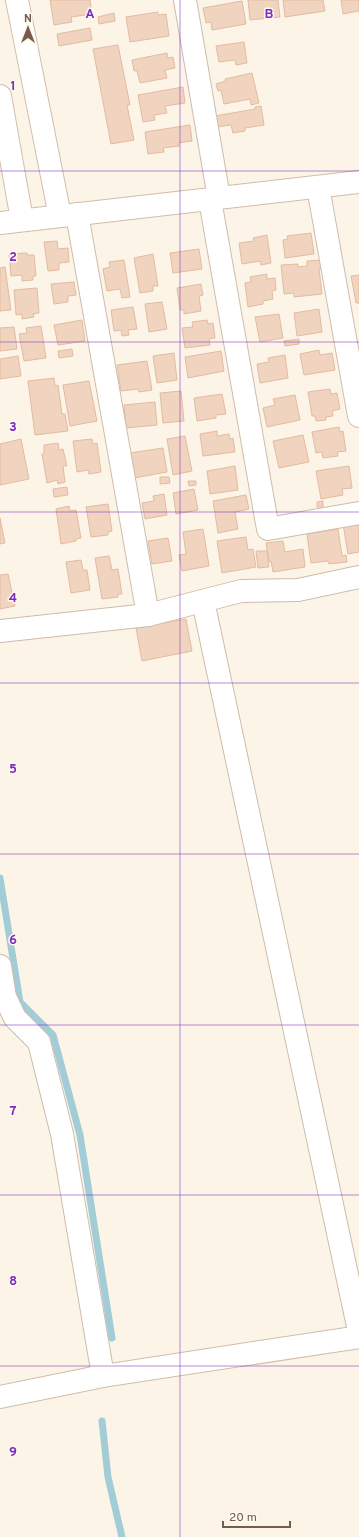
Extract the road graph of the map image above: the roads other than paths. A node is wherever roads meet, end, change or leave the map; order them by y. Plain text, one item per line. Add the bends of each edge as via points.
1 (17, 0) edge
2 (185, 0) edge
3 (0, 96) edge
4 (359, 182) edge
5 (318, 186) junction
6 (215, 199) junction
7 (69, 215) junction
8 (22, 220) junction
9 (0, 223) edge
10 (359, 416) edge
11 (359, 513) edge
12 (359, 577) edge
13 (203, 601) junction
14 (148, 615) junction
15 (0, 631) edge
16 (0, 966) edge
17 (359, 1332) edge
18 (359, 1337) edge
19 (103, 1376) junction
20 (0, 1397) edge

1 - 7 street
2 - 6 street
3 - 8 street
4 - 5 street
5 - 6 street
5 - 10 street
6 - 7 street
6 - 11 street via 268,529
7 - 8 street
7 - 14 street
8 - 9 street
12 - 13 street via 298,590 241,591
13 - 14 street
13 - 17 street
14 - 15 street
16 - 19 street via 5,997 15,1018 38,1042 60,1126
18 - 19 street
19 - 20 street

